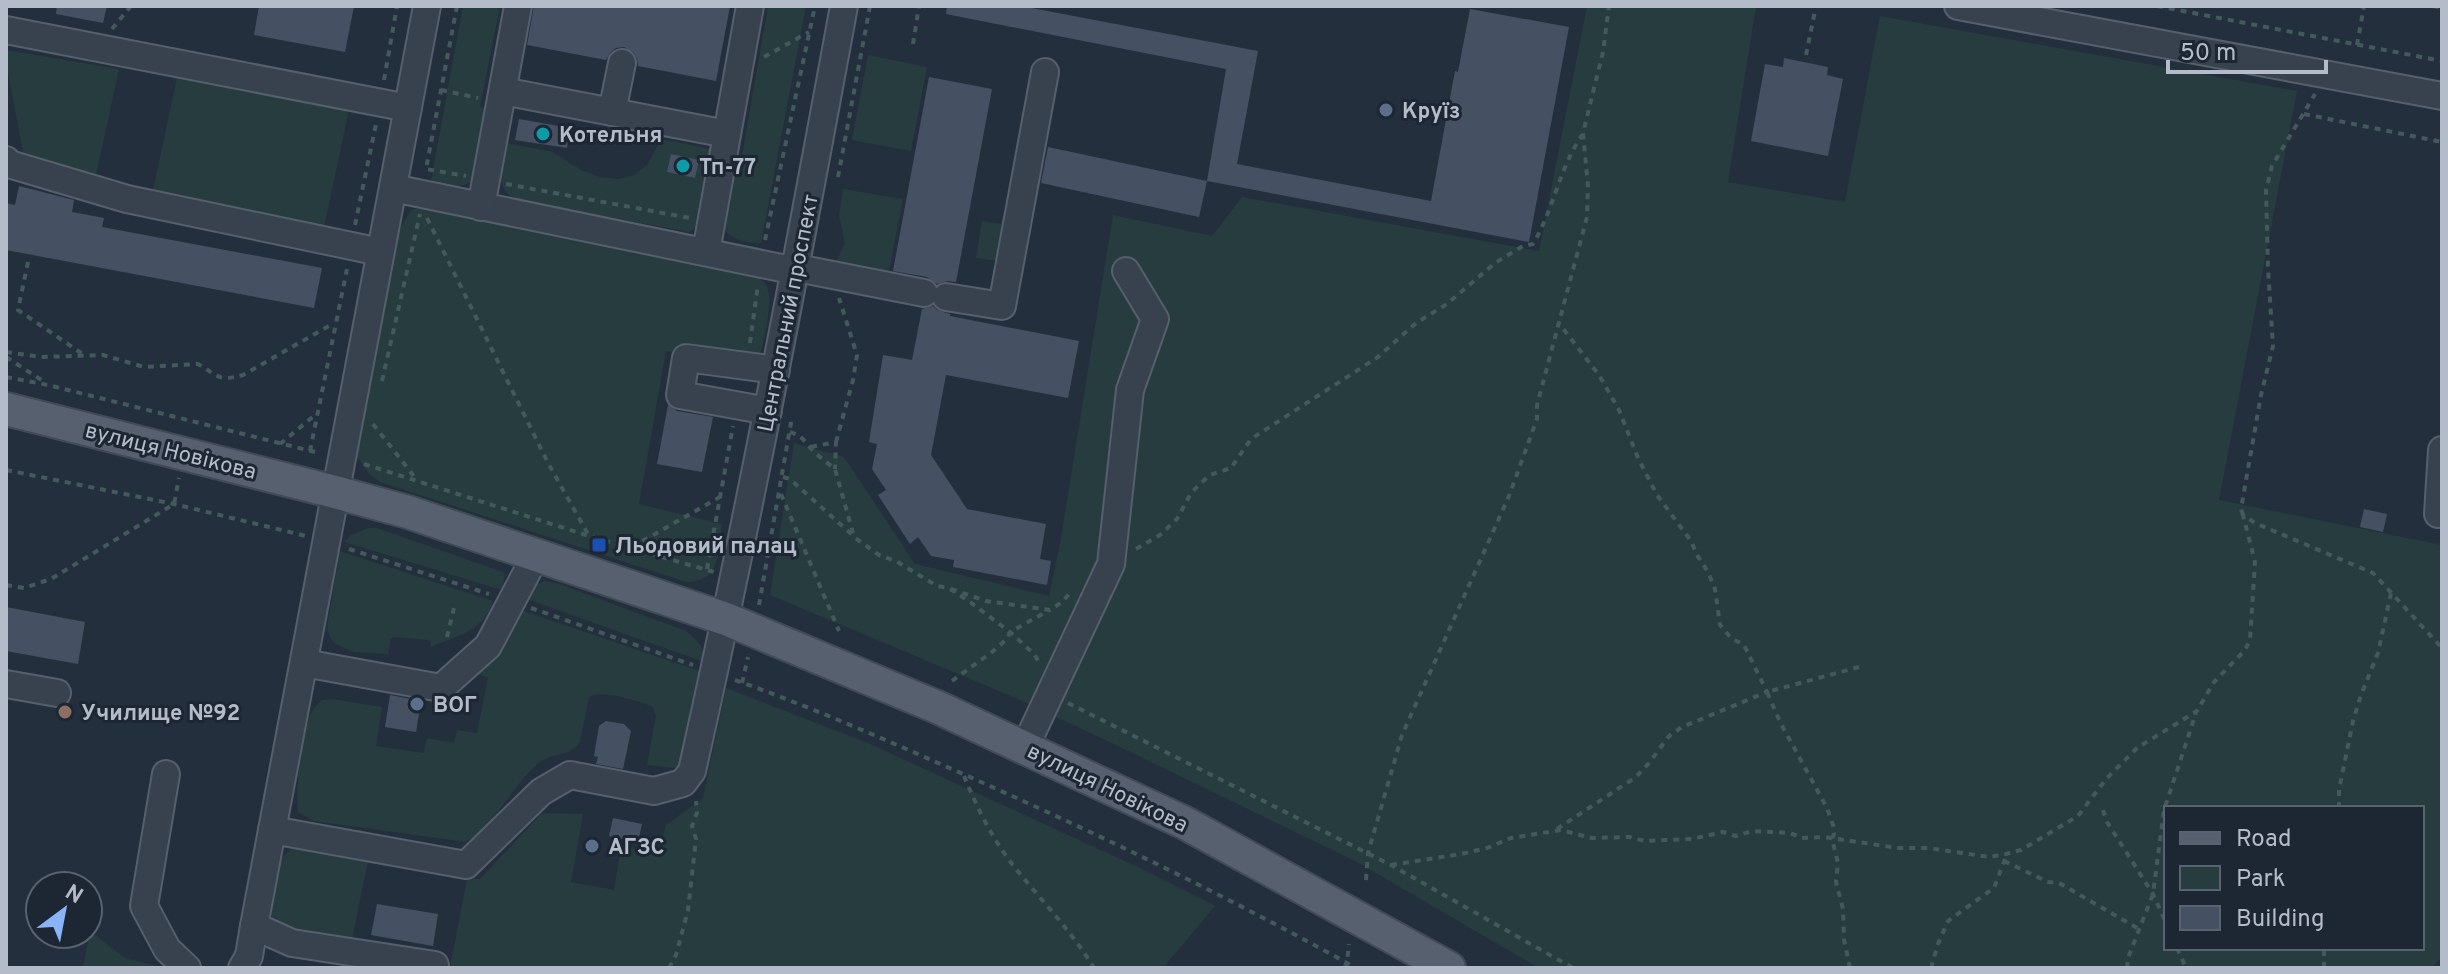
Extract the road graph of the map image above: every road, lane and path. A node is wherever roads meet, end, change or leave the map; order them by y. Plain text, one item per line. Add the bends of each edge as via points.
1 (8, 6) edge
2 (427, 6) edge
3 (457, 6) edge
4 (518, 6) edge
5 (750, 6) edge
6 (815, 6) edge
7 (844, 6) edge
8 (919, 6) edge
9 (1609, 6) edge
10 (1816, 6) edge
11 (1958, 6) edge
12 (2157, 6) edge
13 (2364, 6) edge
14 (2433, 6) edge
15 (2442, 8) edge
16 (6, 17) edge
17 (6, 30) edge
18 (809, 32) junction
19 (913, 44) dead end
20 (2357, 45) junction
21 (1806, 55) dead end
22 (2442, 61) edge
23 (622, 63) dead end
24 (738, 72) junction
25 (1045, 72) dead end
26 (2325, 74) junction
27 (441, 90) junction
28 (2442, 96) edge
29 (502, 97) junction
30 (408, 108) junction
31 (612, 112) junction
32 (2304, 114) junction
33 (1583, 133) junction
34 (727, 134) junction
35 (2442, 142) edge
36 (6, 160) edge
37 (486, 180) junction
38 (393, 188) junction
39 (481, 207) junction
40 (711, 222) junction
41 (380, 252) junction
42 (706, 252) junction
43 (28, 262) dead end
44 (761, 263) junction
45 (796, 269) junction
46 (1126, 271) dead end
47 (832, 275) junction
48 (336, 322) dead end
49 (1558, 322) junction
50 (6, 354) edge
51 (86, 357) junction
52 (746, 366) junction
53 (776, 370) junction
54 (6, 377) edge
55 (48, 385) junction
56 (380, 393) dead end
57 (738, 406) junction
58 (6, 409) edge
59 (768, 411) junction
60 (317, 414) dead end
61 (365, 414) dead end
62 (189, 421) junction
63 (373, 424) junction
64 (790, 432) dead end
65 (370, 437) dead end
66 (836, 442) junction
67 (280, 444) junction
68 (811, 447) junction
69 (2442, 450) edge
70 (183, 453) junction
71 (357, 458) junction
72 (835, 469) junction
73 (783, 477) dead end
74 (419, 482) junction
75 (335, 492) junction
76 (780, 492) dead end
77 (720, 497) junction
78 (2438, 514) dead end
79 (2243, 515) junction
80 (853, 535) junction
81 (589, 536) junction
82 (631, 548) junction
83 (536, 555) junction
84 (1111, 564) junction
85 (707, 569) junction
86 (734, 578) junction
87 (6, 585) edge
88 (949, 588) junction
89 (2392, 591) junction
90 (1071, 592) dead end
91 (454, 608) dead end
92 (1050, 610) junction
93 (741, 625) junction
94 (839, 631) dead end
95 (1010, 632) junction
96 (447, 637) dead end
97 (2442, 648) edge
98 (304, 663) junction
99 (1859, 667) dead end
100 (745, 668) dead end
101 (952, 681) dead end
102 (742, 683) dead end
103 (6, 684) edge
104 (1055, 686) junction
105 (1767, 692) junction
106 (57, 693) dead end
107 (2197, 711) junction
108 (1025, 747) junction
109 (692, 771) junction
110 (166, 774) dead end
111 (963, 774) dead end
112 (2165, 806) edge
113 (2339, 806) edge
114 (2103, 810) dead end
115 (2164, 810) edge
116 (272, 830) junction
117 (1555, 831) junction
118 (1832, 839) junction
119 (1368, 853) junction
120 (2006, 854) junction
121 (2004, 861) junction
122 (1391, 865) junction
123 (1366, 880) dead end
124 (2153, 894) junction
125 (2164, 919) edge
126 (254, 926) junction
127 (2139, 929) junction
128 (1349, 944) dead end
129 (435, 965) dead end
130 (187, 968) edge
131 (242, 968) edge
132 (669, 968) edge
133 (1094, 968) edge
134 (1344, 968) edge
135 (1449, 968) edge
136 (1573, 968) edge
137 (1850, 968) edge
138 (1931, 968) edge
139 (2127, 968) edge

1 - 16 street
2 - 30 street
3 - 27 path
4 - 29 street
5 - 24 street
6 - 18 path
7 - 45 street, Центральний проспект
8 - 19 path
9 - 33 path
10 - 21 path
11 - 26 street
12 - 20 path
13 - 20 path
14 - 15 path
17 - 30 street
18 - 24 path
18 - 44 path
20 - 22 path
23 - 31 street
24 - 34 street
25 - 47 street via 1002,306
26 - 28 street
26 - 32 path
27 - 29 path
27 - 37 path via 426,169
29 - 31 street
29 - 37 street
30 - 38 street
31 - 34 street
32 - 35 path
32 - 79 path via 2272,166 2266,190 2273,346
33 - 49 path via 1587,217
33 - 84 path via 1533,244 1495,263 1378,357 1251,439 1231,468 1210,475 1191,493 1177,519
34 - 40 street
36 - 41 street via 127,199
37 - 39 street
37 - 40 path
38 - 39 street
38 - 41 street
39 - 42 street
40 - 42 street
41 - 71 street
42 - 44 street
43 - 51 path via 18,310
44 - 45 street
44 - 52 path
45 - 47 street
45 - 53 street, Центральний проспект
46 - 84 street via 1155,319 1130,390
47 - 66 path via 857,355
48 - 51 path via 230,378 216,378 198,364 144,367 103,355
49 - 105 path via 1619,410 1657,495 1708,572 1720,625 1744,645
49 - 119 path via 1530,441 1402,735
50 - 51 path
50 - 55 path
52 - 53 street
52 - 57 street via 686,358 680,395
53 - 59 street, Центральний проспект
54 - 55 path
55 - 62 path
56 - 81 path via 422,207
57 - 59 street
57 - 77 path
58 - 70 main road, вулиця Новікова
59 - 86 street, Центральний проспект
60 - 67 path
61 - 63 path
62 - 67 path
62 - 70 path
63 - 65 path
63 - 74 path
64 - 68 path
66 - 68 path
66 - 72 path
67 - 71 path
68 - 72 path
69 - 78 street
70 - 75 main road, вулиця Новікова
70 - 87 path via 174,504 51,579 24,588
71 - 74 path
71 - 75 street
72 - 80 path
73 - 80 path
74 - 81 path
75 - 83 main road, вулиця Новікова
75 - 98 street
76 - 94 path
77 - 82 path
77 - 85 path
79 - 89 path via 2373,573
79 - 107 path via 2255,562 2250,640
80 - 88 path via 879,555
81 - 82 path
82 - 85 path
83 - 93 main road, вулиця Новікова
83 - 98 street via 488,646 441,688
84 - 104 street
85 - 86 path
86 - 93 street, Центральний проспект
88 - 92 path via 1009,606
88 - 95 path
89 - 97 path
89 - 113 path via 2374,665 2353,721
90 - 92 path
91 - 96 path
92 - 95 path
93 - 108 main road, вулиця Новікова
93 - 109 street, Центральний проспект
95 - 101 path
95 - 104 path via 1034,654
98 - 116 street
99 - 105 path
100 - 102 path
103 - 106 street
104 - 108 street
104 - 119 path via 1065,701 1083,711
105 - 117 path via 1682,727 1636,777
105 - 118 path via 1827,808
107 - 112 path
107 - 120 path via 2137,748 2078,816
108 - 135 main road, вулиця Новікова via 1185,823
109 - 116 street via 683,783 654,791 570,775 541,792 466,865
109 - 132 path via 697,813 688,910
110 - 130 street via 144,906 167,949
111 - 133 path via 1014,867
114 - 124 path
115 - 124 path
116 - 126 street
117 - 118 path via 1645,841 1752,831
117 - 122 path
118 - 120 path via 1989,857
118 - 137 path
119 - 122 path
119 - 123 path
120 - 121 path
121 - 127 path via 2059,883
121 - 138 path via 1994,888 1948,921
122 - 136 path
124 - 125 path
124 - 127 path
126 - 129 street via 292,943
126 - 131 street
127 - 139 path
128 - 134 path

